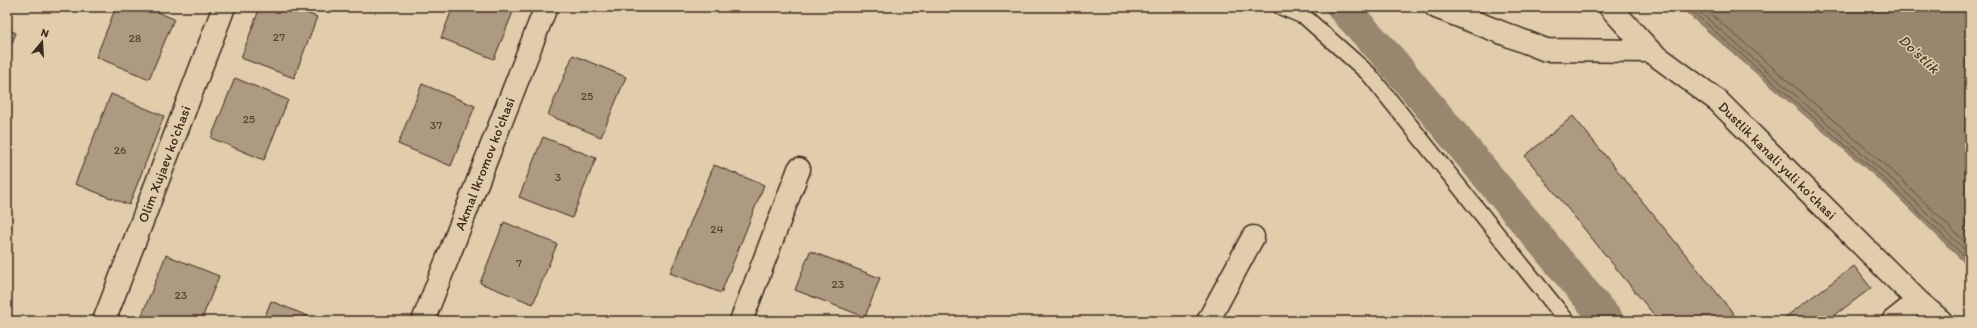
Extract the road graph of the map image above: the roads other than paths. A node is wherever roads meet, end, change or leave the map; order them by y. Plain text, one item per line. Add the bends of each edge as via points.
1 (224, 7) edge
2 (546, 7) edge
3 (1281, 7) edge
4 (1436, 7) edge
5 (1610, 7) edge
6 (1650, 51) junction
7 (799, 169) dead end
8 (1253, 237) dead end
9 (1918, 301) junction
10 (104, 321) edge
11 (422, 321) edge
12 (741, 321) edge
13 (1208, 321) edge
14 (1567, 321) edge
15 (1894, 321) edge
16 (1941, 321) edge

1 - 10 street, Olim Xujaev ko'chasi
2 - 11 street, Akmal Ikromov ko'chasi
3 - 14 lane via 1305,17 1369,74
4 - 6 street via 1546,50
5 - 6 street, Dustlik kanali yuli ko'chasi
6 - 9 street, Dustlik kanali yuli ko'chasi via 1718,101
7 - 12 street
8 - 13 street
9 - 15 street
9 - 16 street, Dustlik kanali yuli ko'chasi

